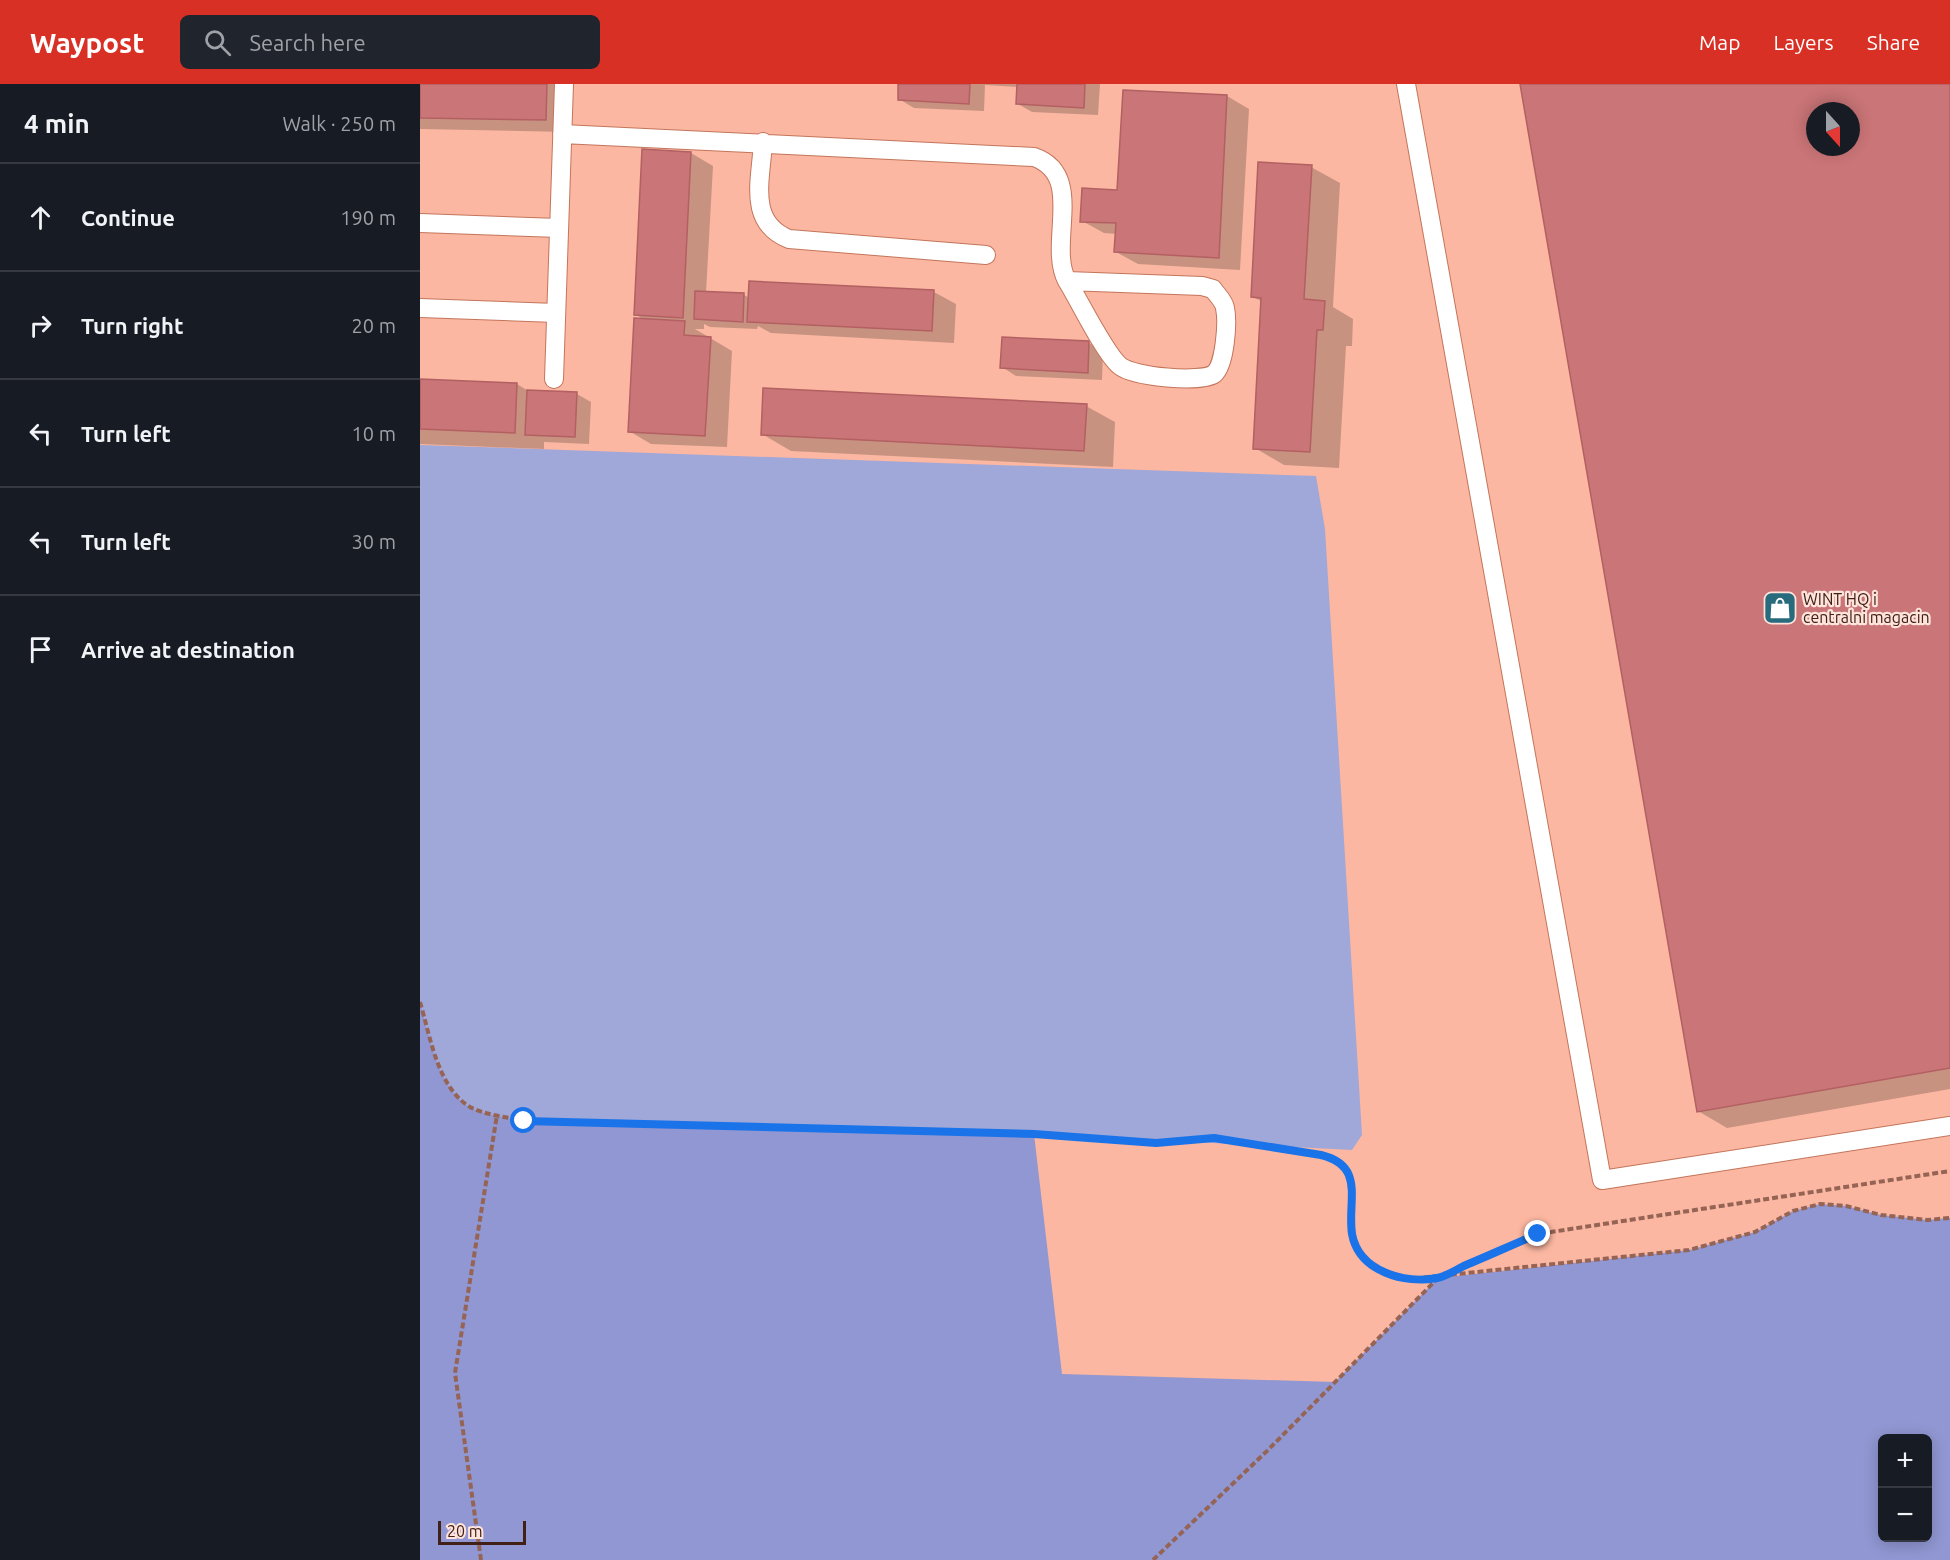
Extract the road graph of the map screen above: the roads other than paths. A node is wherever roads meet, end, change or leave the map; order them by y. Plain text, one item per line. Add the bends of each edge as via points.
1 (564, 84) edge
2 (1406, 84) edge
3 (562, 135) junction
4 (763, 142) junction
5 (420, 223) edge
6 (559, 228) junction
7 (987, 255) dead end
8 (1067, 281) junction
9 (420, 308) edge
10 (556, 313) junction
11 (554, 378) dead end
12 (1950, 1125) edge

1 - 3 lane
2 - 12 lane via 1602,1180
3 - 4 lane
3 - 6 lane
4 - 7 lane via 759,208 774,233 789,239
4 - 8 lane via 1034,157 1046,161 1062,187 1062,266
5 - 6 lane
6 - 10 lane
8 - 8 lane via 1213,289 1225,308 1220,369 1211,376 1198,378 1137,374 1120,366
9 - 10 lane
10 - 11 lane

